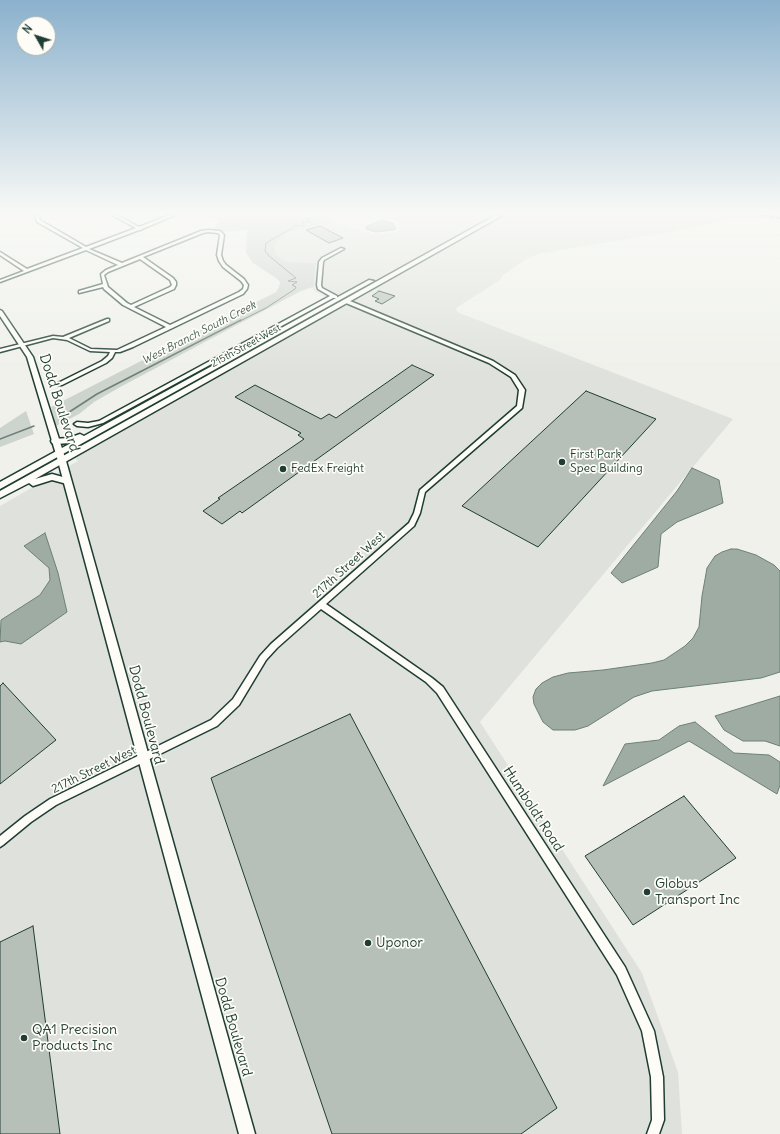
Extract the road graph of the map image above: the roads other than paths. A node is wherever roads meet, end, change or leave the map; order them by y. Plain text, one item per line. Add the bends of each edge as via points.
1 (22, 268) edge
2 (35, 268) edge
3 (115, 268) edge
4 (155, 268) edge
5 (227, 268) edge
6 (320, 268) edge
7 (394, 268) edge
8 (409, 268) edge
9 (27, 271) junction
10 (376, 278) junction
11 (0, 281) edge
12 (105, 285) junction
13 (81, 292) dead end
14 (336, 297) junction
15 (348, 302) junction
16 (131, 307) junction
17 (0, 312) edge
18 (107, 320) dead end
19 (306, 326) junction
20 (170, 327) junction
21 (64, 338) junction
22 (22, 345) junction
23 (0, 350) edge
24 (113, 351) junction
25 (60, 384) dead end
26 (136, 411) junction
27 (77, 424) dead end
28 (55, 441) junction
29 (60, 457) junction
30 (67, 481) junction
31 (0, 486) edge
32 (0, 496) edge
33 (321, 605) junction
34 (142, 758) junction
35 (0, 842) edge
36 (247, 1134) edge
37 (653, 1134) edge

1 - 9 street
2 - 9 street
3 - 12 street via 102,275
4 - 16 street via 172,279 174,285
5 - 20 street via 243,280 245,289
6 - 14 street via 320,289
7 - 10 main road, 215th Street West
8 - 15 main road, 215th Street West
9 - 11 street
10 - 14 main road, 215th Street West
10 - 15 main road via 350,296
12 - 13 street
12 - 16 street
14 - 19 main road via 338,303
14 - 26 main road, 215th Street West
14 - 27 street, 215th Street West via 101,422
15 - 19 main road, 215th Street West
15 - 33 street, 217th Street West via 491,362 513,376 522,390 520,407 422,491 412,524
16 - 20 street
17 - 22 main road, Dodd Boulevard
18 - 21 street
19 - 29 main road, 215th Street West
20 - 24 street via 131,346
21 - 22 street via 44,339
21 - 24 street via 90,350
22 - 23 street
22 - 28 main road, Dodd Boulevard via 30,357
24 - 25 street via 104,362
26 - 28 main road via 70,441
26 - 29 main road, 215th Street West
28 - 29 main road, Dodd Boulevard
29 - 30 main road, Dodd Boulevard
29 - 31 main road, 215th Street West
29 - 32 main road, 215th Street West
30 - 32 main road via 52,477 42,479
30 - 34 main road, Dodd Boulevard
33 - 34 street, 217th Street West via 263,658 236,702 214,723
33 - 37 street, Humboldt Road via 440,690 621,971 648,1031 657,1078 658,1120
34 - 35 street, 217th Street West via 53,802
34 - 36 main road, Dodd Boulevard

